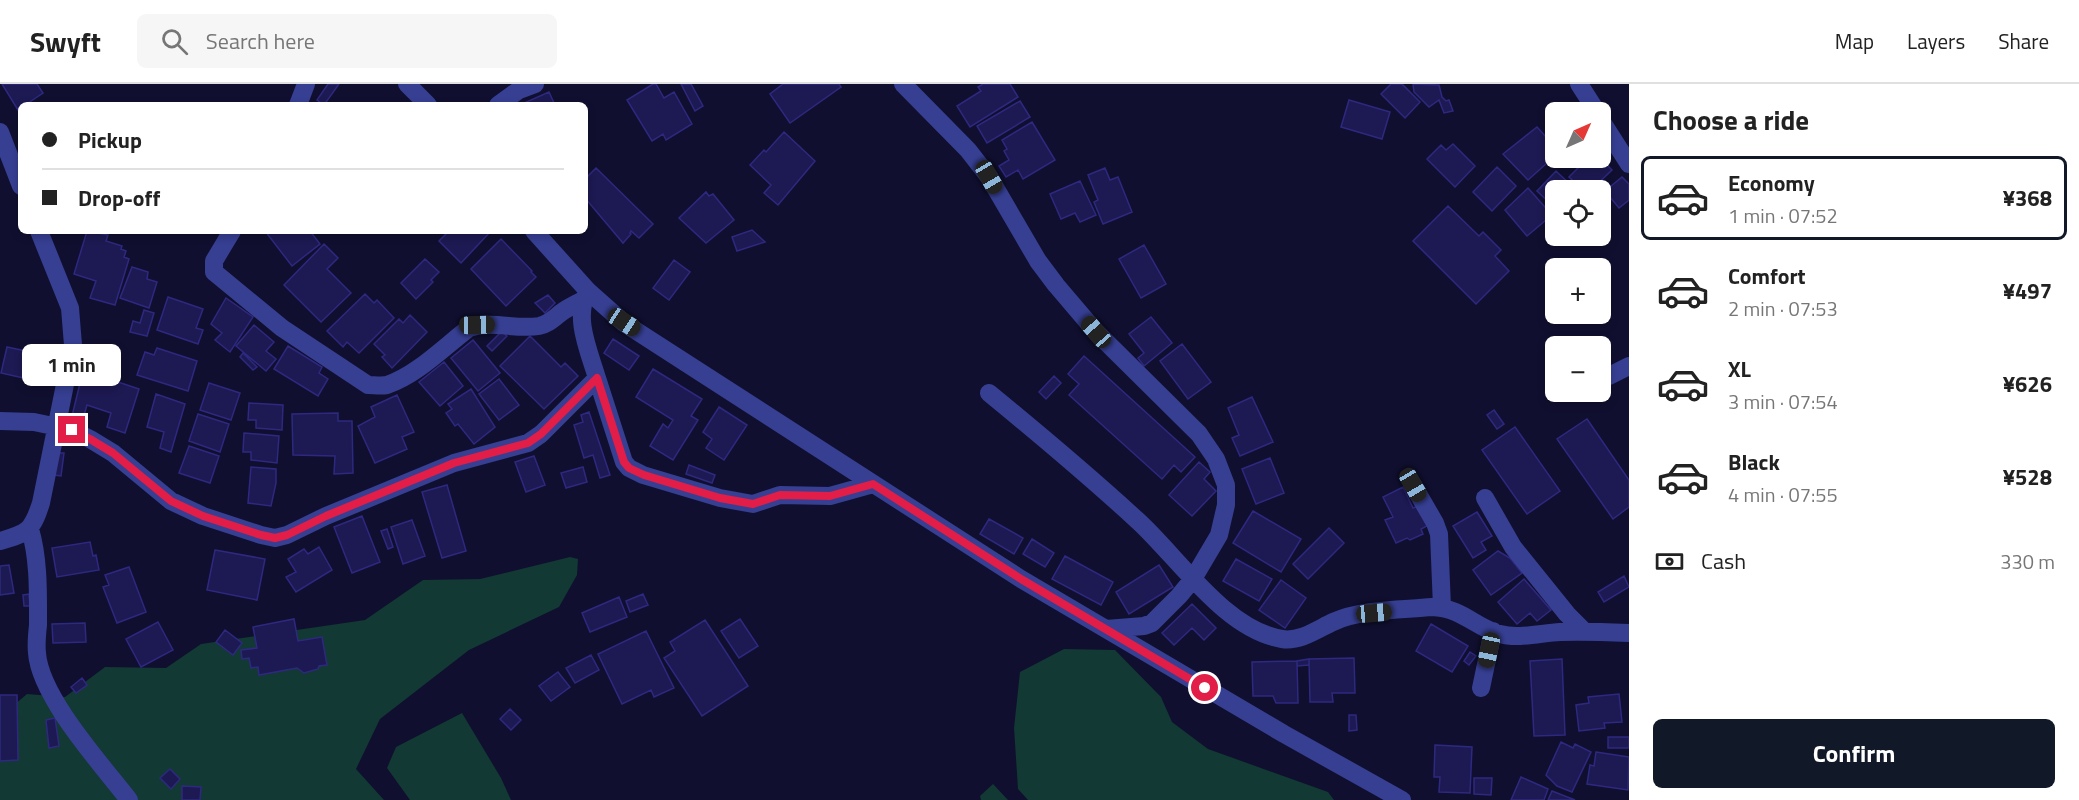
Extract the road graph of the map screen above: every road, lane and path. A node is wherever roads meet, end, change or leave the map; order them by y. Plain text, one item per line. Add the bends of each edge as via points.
1 (306, 84) edge
2 (407, 84) edge
3 (433, 84) edge
4 (535, 84) edge
5 (903, 84) edge
6 (1580, 84) edge
7 (424, 101) edge
8 (299, 102) edge
9 (502, 102) edge
10 (1591, 102) edge
11 (1611, 136) edge
12 (2, 141) edge
13 (1629, 164) edge
14 (18, 179) edge
15 (40, 234) edge
16 (230, 234) edge
17 (536, 234) edge
18 (586, 296) junction
19 (1629, 366) edge
20 (1611, 375) edge
21 (597, 378) junction
22 (989, 393) dead end
23 (0, 421) edge
24 (56, 426) junction
25 (873, 484) junction
26 (1413, 485) dead end
27 (1485, 498) dead end
28 (30, 529) junction
29 (0, 541) edge
30 (1193, 579) junction
31 (1442, 607) junction
32 (1106, 629) junction
33 (1493, 632) junction
34 (1585, 632) junction
35 (1629, 633) edge
36 (1481, 688) dead end
37 (129, 800) edge
38 (1402, 800) edge

1 - 8 street
2 - 7 street
3 - 7 street
4 - 9 street
5 - 30 street via 989,177 1056,285 1096,332 1210,448 1226,485 1226,505 1219,535
6 - 10 street
11 - 13 street
12 - 14 street
15 - 24 street via 70,308 73,327 73,345
16 - 18 street via 214,261 214,272 282,328 368,385 384,386 404,376 469,328 548,324
17 - 18 street
18 - 21 street via 582,323
18 - 25 street
19 - 20 street
21 - 24 street via 528,443 454,463 275,538 203,516 171,501 113,453
21 - 25 street via 624,462 644,475 753,504 780,495 830,496
22 - 30 street via 1153,534
23 - 24 street
24 - 28 street via 41,503
25 - 32 street
26 - 31 street via 1439,534
27 - 34 street via 1514,547
28 - 29 street
28 - 37 street via 38,584 40,671 69,722
30 - 31 street via 1239,621 1283,639 1305,636 1355,616
30 - 32 street via 1152,623
31 - 33 street
32 - 38 street
33 - 34 street
33 - 36 street
34 - 35 street

